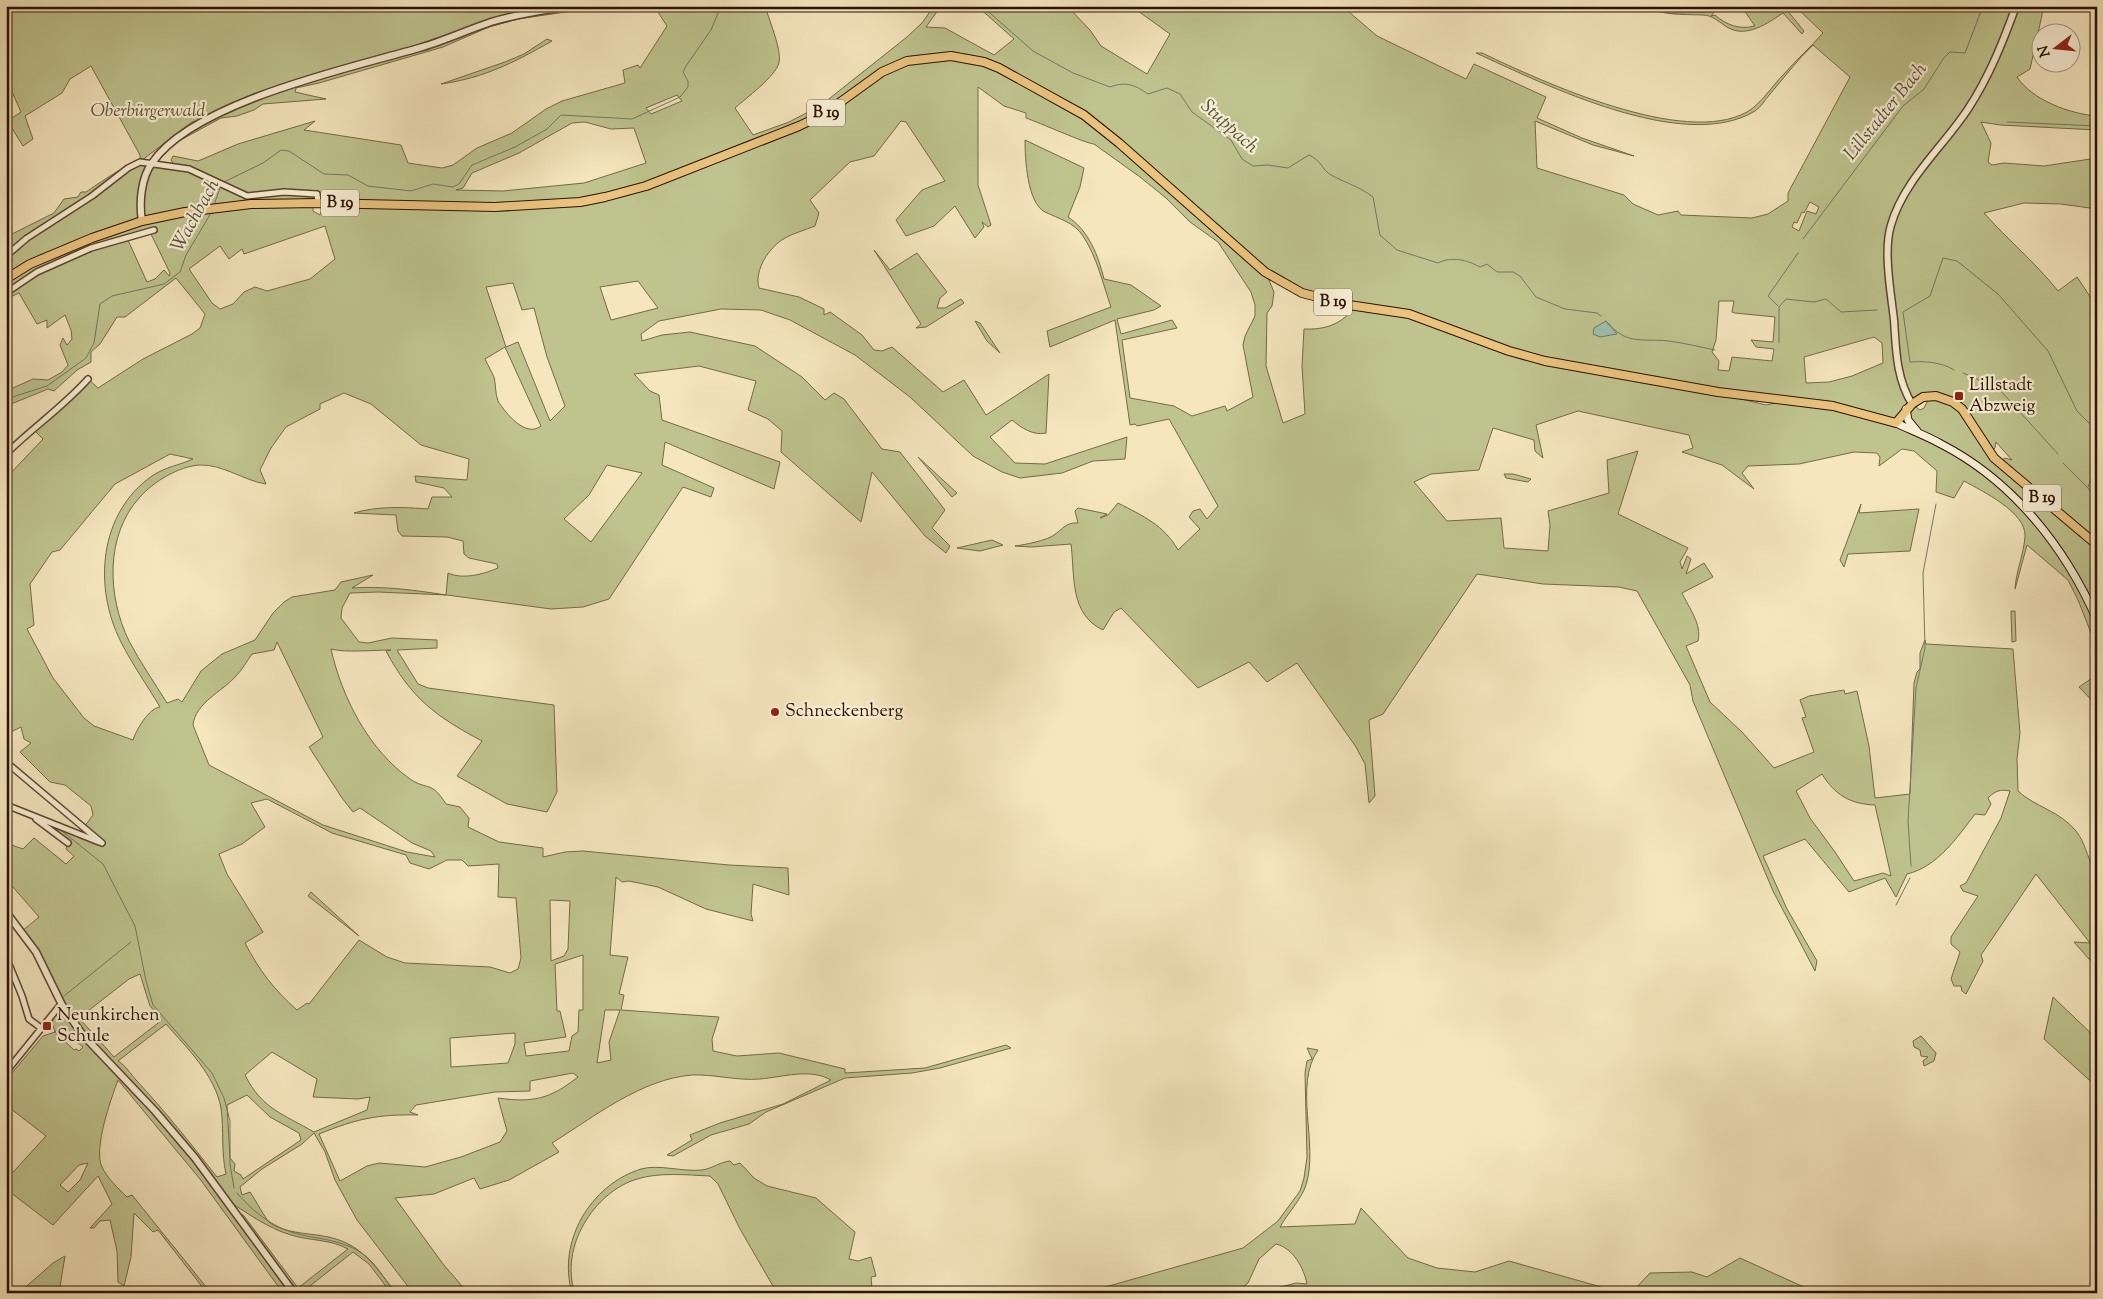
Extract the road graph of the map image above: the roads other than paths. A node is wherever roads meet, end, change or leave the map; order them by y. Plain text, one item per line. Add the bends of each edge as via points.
1 (572, 6) edge
2 (2016, 6) edge
3 (152, 162) junction
4 (318, 203) junction
5 (142, 221) junction
6 (154, 230) dead end
7 (6, 256) edge
8 (6, 279) edge
9 (6, 293) edge
10 (88, 379) dead end
11 (1909, 406) junction
12 (1896, 423) junction
13 (1923, 436) junction
14 (6, 454) edge
15 (2097, 545) edge
16 (2097, 620) edge
17 (6, 762) edge
18 (6, 806) edge
19 (25, 812) junction
20 (68, 843) dead end
21 (6, 912) edge
22 (6, 957) edge
23 (61, 1004) junction
24 (41, 1028) junction
25 (6, 1072) edge
26 (294, 1293) edge

1 - 3 street via 492,22 422,47 278,90 207,118 176,139
2 - 11 street via 1988,76 1968,109 1907,191 1891,226 1889,258 1898,365
3 - 4 street via 189,169 247,196 284,192 318,194
3 - 5 street via 141,198
3 - 7 street via 140,162 128,168
4 - 5 main road, B 19 via 218,207
4 - 12 main road, B 19 via 495,207 604,197 646,186 799,126 824,114 882,72 907,61 939,56 964,58 998,68 1084,115 1266,272 1302,293 1334,302 1409,314 1508,351 1545,361 1718,392 1833,406
5 - 8 main road, B 19 via 60,250
6 - 9 street via 91,248 37,272
10 - 14 street via 71,398
11 - 12 main road
11 - 13 main road via 1911,425
11 - 15 main road, B 19 via 1923,397 1936,396 1958,405 1994,458
12 - 13 main road
13 - 16 main road via 1969,462 2021,504 2061,552
17 - 19 street via 102,843
18 - 19 street
19 - 20 street
21 - 23 street via 36,952
22 - 24 street via 29,1019
23 - 24 street
23 - 26 street via 82,1034 195,1158
24 - 25 street

